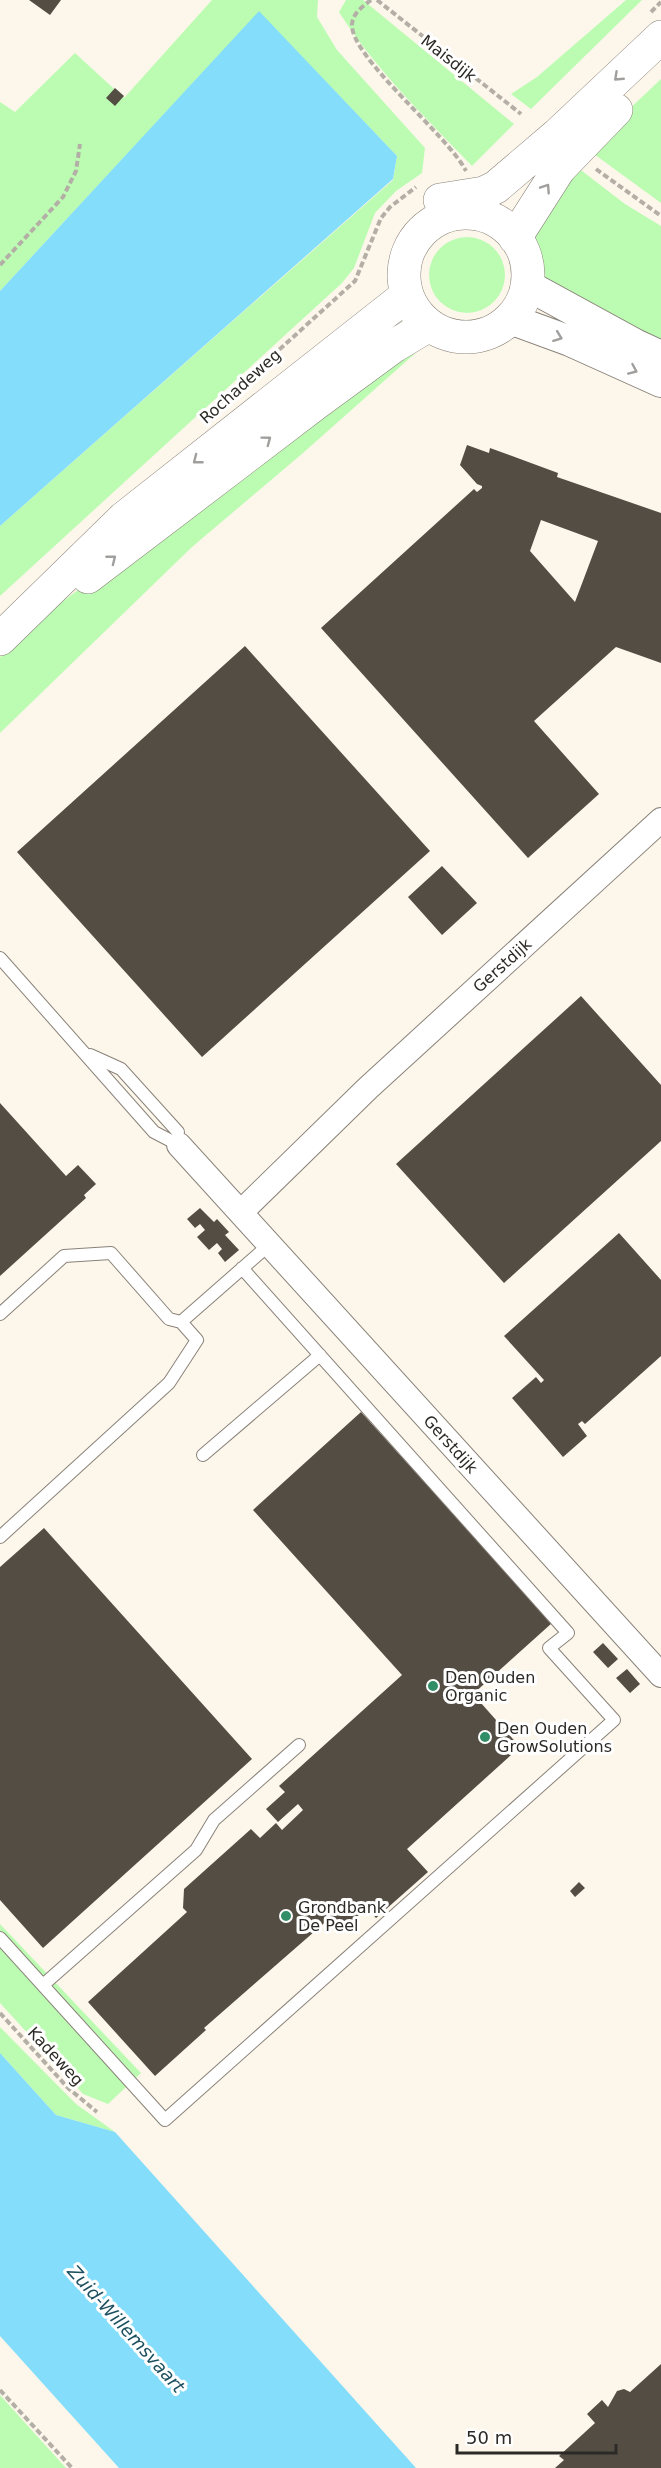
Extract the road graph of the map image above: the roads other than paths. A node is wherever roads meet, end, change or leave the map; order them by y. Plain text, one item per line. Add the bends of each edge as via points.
1 (661, 37) edge
2 (661, 67) edge
3 (557, 135) junction
4 (489, 218) junction
5 (515, 238) junction
6 (527, 285) junction
7 (407, 295) junction
8 (510, 319) junction
9 (429, 326) junction
10 (661, 356) edge
11 (661, 382) edge
12 (292, 383) junction
13 (28, 614) junction
14 (0, 639) edge
15 (661, 821) edge
16 (0, 958) edge
17 (178, 1139) joint
18 (241, 1212) junction
19 (270, 1244) junction
20 (242, 1268) junction
21 (0, 1314) edge
22 (182, 1322) junction
23 (320, 1355) junction
24 (203, 1455) dead end
25 (0, 1537) edge
26 (661, 1675) edge
27 (299, 1745) dead end
28 (0, 1938) edge
29 (43, 1985) junction

1 -> 3 main road
5 -> 2 main road via 546,186 576,149
3 - 4 main road
3 - 12 main road via 496,187 484,193 437,201 408,220 393,244 384,283 377,295
4 - 5 main road
4 - 7 main road via 454,214 423,230 406,260
5 - 6 main road via 524,252
6 - 8 main road
6 - 10 street
7 - 9 main road
7 - 12 main road, Rochadeweg
8 - 9 main road via 492,332 471,337 452,336
8 -> 11 street
13 -> 9 main road, Rochadeweg via 92,574 324,397 394,346
12 -> 13 main road, Rochadeweg via 124,518
13 - 14 main road, Rochadeweg
15 - 18 street, Gerstdijk via 368,1088
16 - 17 lane, Gerstdijk via 154,1132
17 - 18 street, Gerstdijk
18 - 19 street, Gerstdijk
19 - 20 lane
19 - 26 street, Gerstdijk
20 - 22 lane
20 - 23 lane
21 - 22 lane via 64,1256 111,1253 169,1319
22 - 25 lane via 197,1340 169,1383
23 - 24 lane
23 - 29 lane via 568,1633 549,1648 614,1720 165,2120
27 - 29 lane via 214,1820 196,1850
28 - 29 lane

